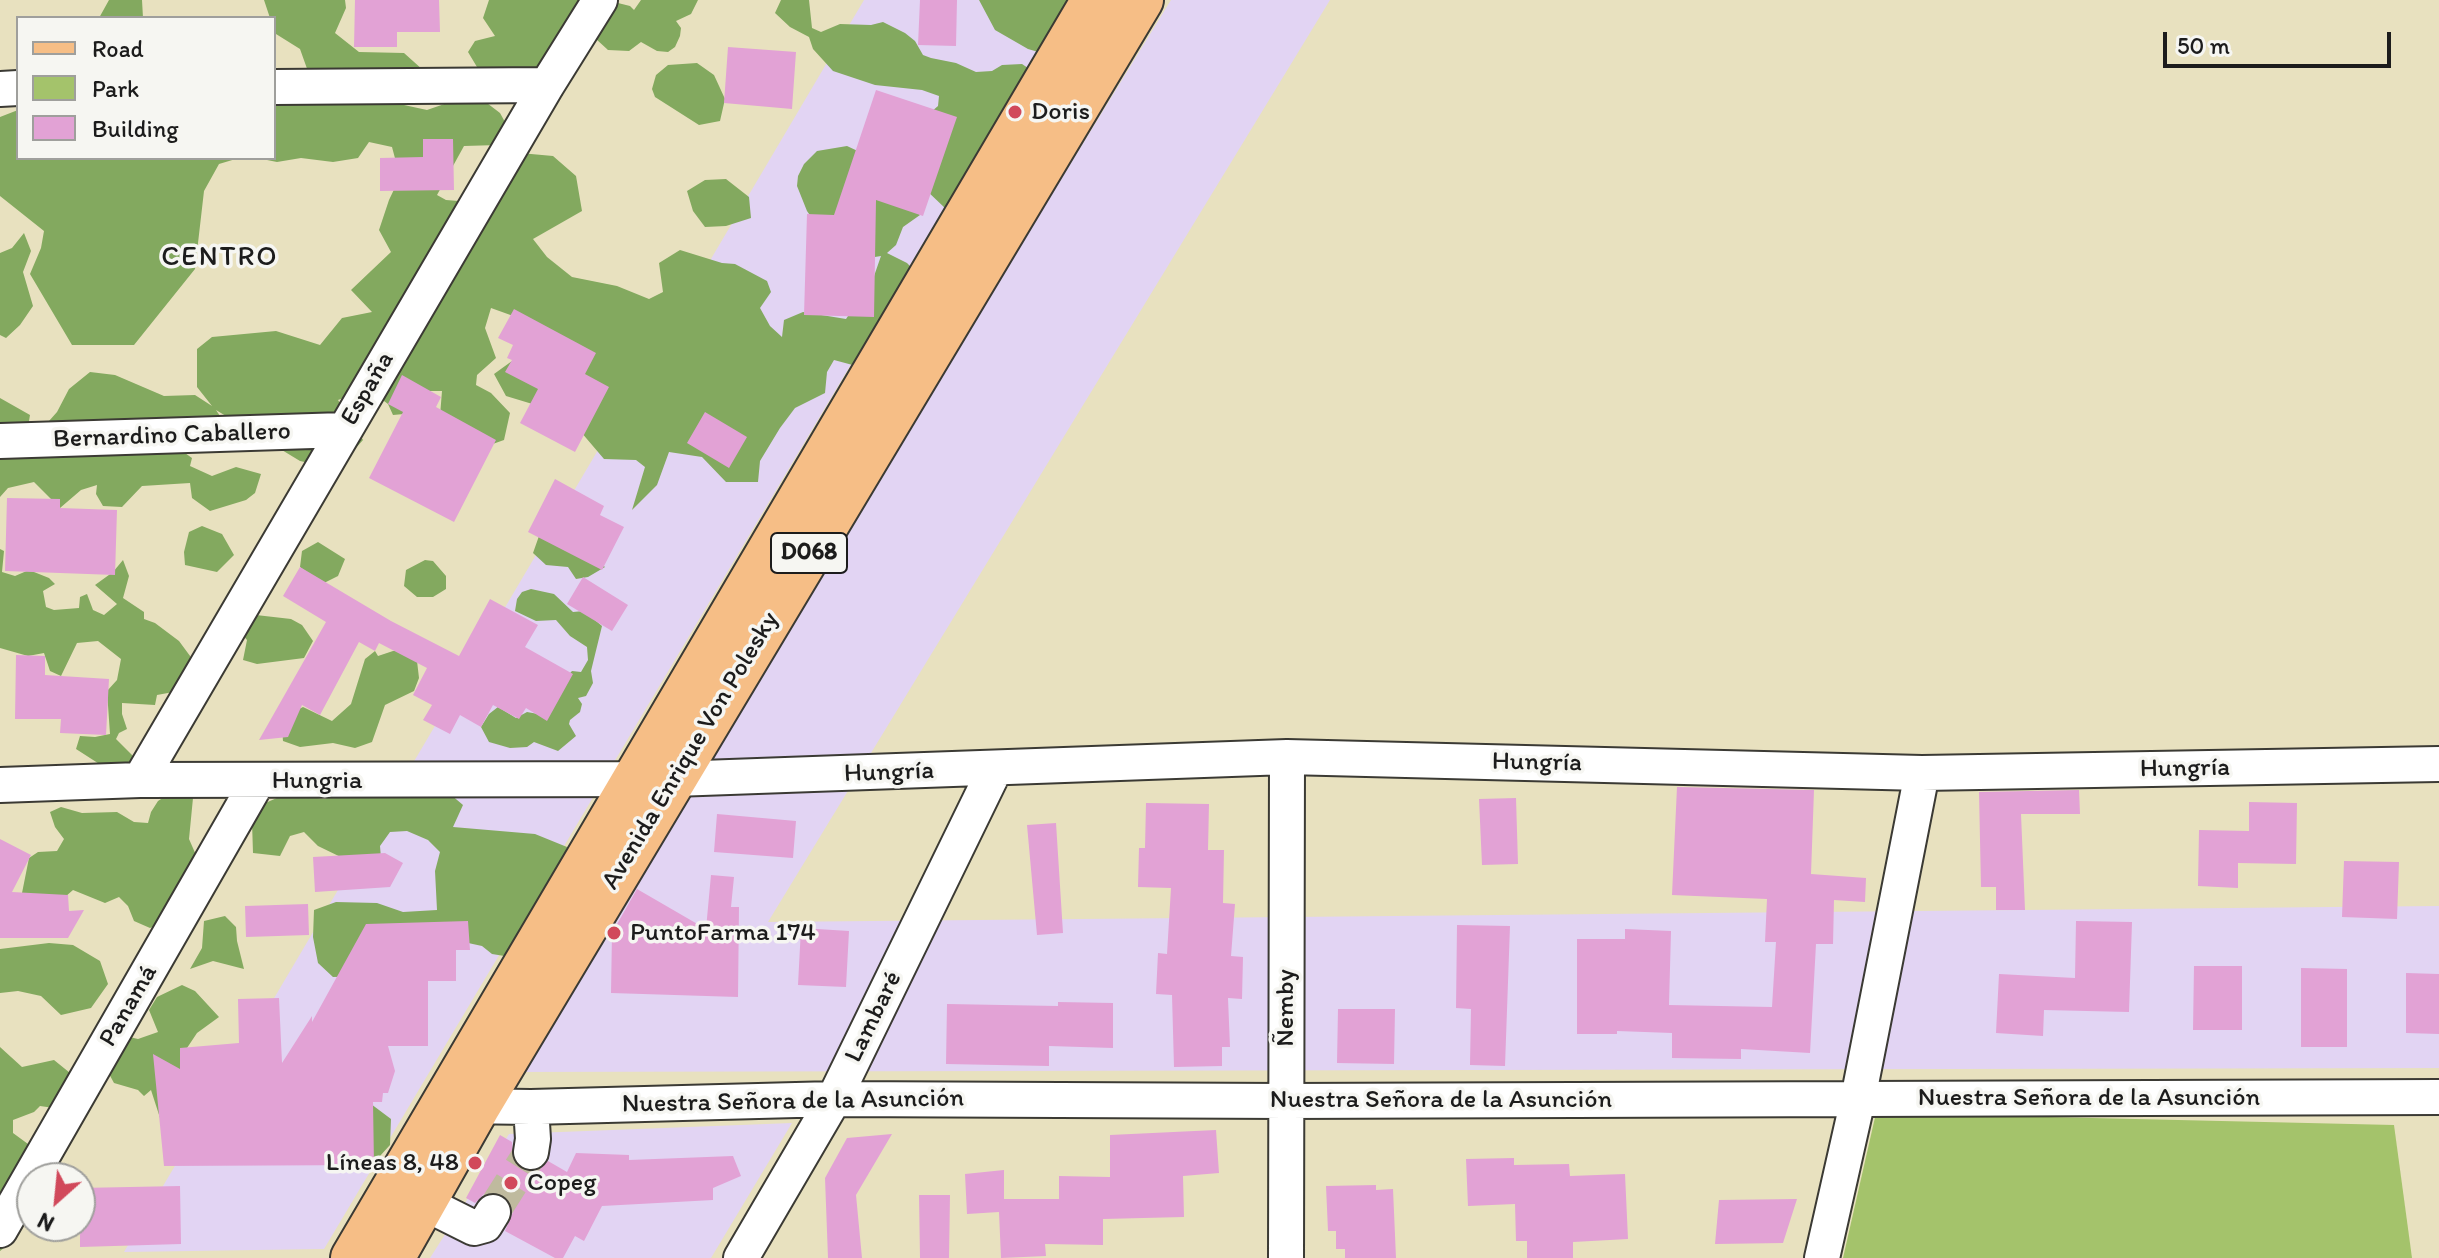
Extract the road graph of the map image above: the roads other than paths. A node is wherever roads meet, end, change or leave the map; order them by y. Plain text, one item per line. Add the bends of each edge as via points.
1 (600, 0) edge
2 (1094, 0) edge
3 (1141, 0) edge
4 (547, 85) junction
5 (276, 87) edge
6 (344, 430) junction
7 (0, 441) edge
8 (1287, 757) junction
9 (2439, 764) edge
10 (995, 769) junction
11 (1922, 773) junction
12 (654, 779) junction
13 (140, 780) junction
14 (257, 782) junction
15 (0, 785) edge
16 (2439, 1097) edge
17 (834, 1099) junction
18 (1858, 1099) junction
19 (1286, 1101) junction
20 (460, 1106) junction
21 (531, 1107) junction
22 (531, 1152) tunnel mouth
23 (424, 1203) junction
24 (493, 1212) tunnel mouth
25 (0, 1230) edge
26 (353, 1258) edge
27 (392, 1258) edge
28 (741, 1258) edge
29 (1286, 1258) edge
30 (1822, 1258) edge

1 - 4 street, España
2 - 12 main road, Avenida Enrique Von Polesky / D068
3 - 12 main road, Avenida Enrique Von Polesky / D068
4 - 5 street
4 - 6 street, España
6 - 7 street, Bernardino Caballero
6 - 13 street, España
8 - 10 street, Hungría
8 - 11 street, Hungría
8 - 19 street, Ñemby
9 - 11 street, Hungría
10 - 12 street, Hungría
10 - 17 street, Lambaré
11 - 18 street
12 - 14 street, Hungria
12 - 20 main road, Avenida Enrique Von Polesky / D068
13 - 14 street, Hungria
13 - 15 street, Hungria
14 - 25 street, Panamá
16 - 18 street, Nuestra Señora de la Asunción
17 - 19 street, Nuestra Señora de la Asunción
17 - 21 street, Nuestra Señora de la Asunción
17 - 28 street, Lambaré
18 - 19 street, Nuestra Señora de la Asunción
18 - 30 street
19 - 29 street, Ñemby
20 - 21 street, Nuestra Señora de la Asunción
20 - 23 main road, Avenida Enrique Von Polesky / D068
20 - 26 main road, Avenida Enrique Von Polesky / D068
21 - 22 street
23 - 24 street via 474,1228 485,1225
23 - 27 main road, Avenida Enrique Von Polesky / D068

